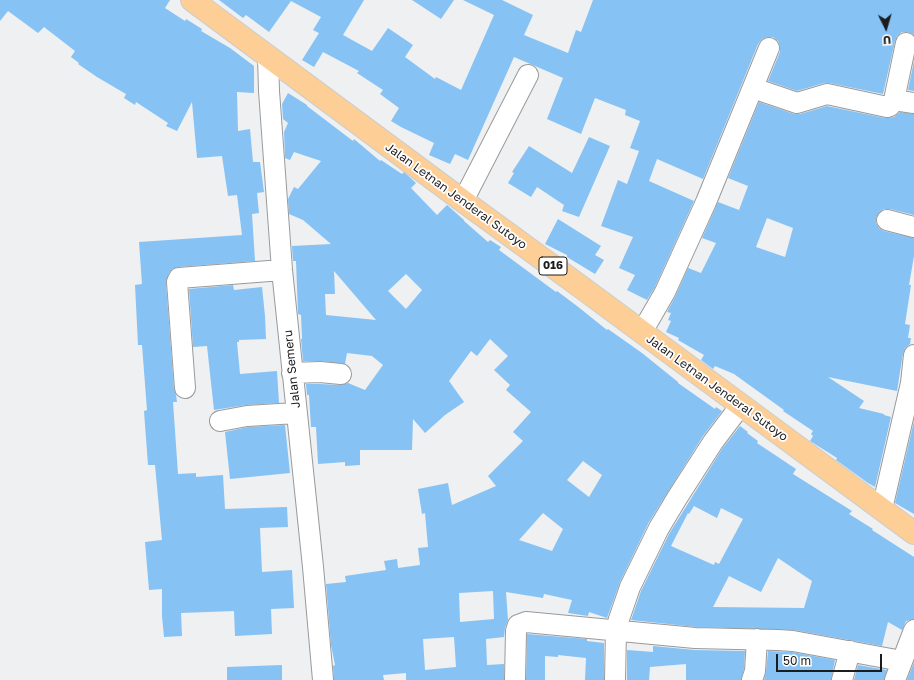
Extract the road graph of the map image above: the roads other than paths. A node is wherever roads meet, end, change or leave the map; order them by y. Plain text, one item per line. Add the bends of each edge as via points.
1 (192, 0) edge
2 (905, 42) edge
3 (769, 48) dead end
4 (268, 57) junction
5 (528, 75) dead end
6 (753, 88) junction
7 (894, 100) junction
8 (914, 103) edge
9 (463, 201) junction
10 (887, 220) dead end
11 (914, 227) edge
12 (282, 270) junction
13 (642, 332) junction
14 (914, 355) edge
15 (292, 373) junction
16 (341, 374) dead end
17 (912, 384) edge
18 (185, 388) dead end
19 (741, 405) junction
20 (296, 414) junction
21 (220, 421) dead end
22 (882, 509) junction
23 (914, 533) edge
24 (616, 630) junction
25 (914, 630) edge
26 (757, 639) junction
27 (850, 651) junction
28 (902, 661) junction
29 (323, 680) edge
30 (515, 680) edge
31 (615, 680) edge
32 (752, 680) edge
33 (842, 680) edge
34 (895, 680) edge

1 - 4 main road, Jalan Letnan Jenderal Sutoyo / 016
2 - 7 street
3 - 6 street
4 - 9 main road, Jalan Letnan Jenderal Sutoyo / 016
4 - 12 street, Jalan Semeru
5 - 9 street
6 - 7 street via 797,103 827,94 887,107
6 - 13 street via 703,209 665,292
7 - 8 street
9 - 13 main road, Jalan Letnan Jenderal Sutoyo / 016
10 - 11 street
12 - 15 street, Jalan Semeru
12 - 18 street via 179,278 177,282
13 - 19 main road, Jalan Letnan Jenderal Sutoyo / 016
14 - 17 street
15 - 16 street
15 - 20 street, Jalan Semeru
17 - 22 street
19 - 22 main road, Jalan Letnan Jenderal Sutoyo / 016
19 - 24 street via 702,458 659,528 630,587
20 - 21 street via 247,416
20 - 29 street, Jalan Semeru
22 - 23 main road, Jalan Letnan Jenderal Sutoyo / 016
24 - 26 street via 695,638
24 - 30 street via 520,623 516,631
24 - 31 street
25 - 28 street
26 - 27 street via 793,641
26 - 32 street via 756,671
27 - 28 street
27 - 33 street
28 - 34 street

